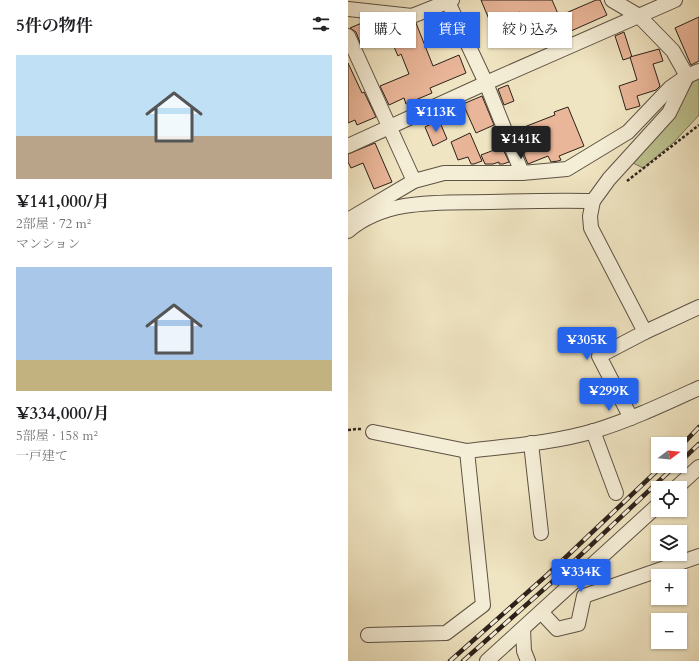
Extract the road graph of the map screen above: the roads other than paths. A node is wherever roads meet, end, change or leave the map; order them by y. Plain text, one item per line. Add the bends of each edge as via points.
1 (612, 0) edge
2 (675, 0) edge
3 (450, 1) edge
4 (348, 9) edge
5 (638, 16) junction
6 (348, 36) edge
7 (693, 73) edge
8 (486, 82) junction
9 (389, 128) junction
10 (348, 146) edge
11 (522, 173) junction
12 (414, 181) junction
13 (593, 201) junction
14 (348, 220) edge
15 (348, 231) edge
16 (699, 307) edge
17 (644, 332) junction
18 (699, 388) edge
19 (631, 418) junction
20 (593, 431) junction
21 (373, 432) dead end
22 (531, 443) junction
23 (467, 451) junction
24 (699, 467) edge
25 (684, 481) edge
26 (616, 493) dead end
27 (651, 511) edge
28 (541, 533) dead end
29 (699, 556) edge
30 (541, 612) junction
31 (523, 629) junction
32 (368, 635) dead end
33 (487, 661) edge
34 (528, 661) edge

1 - 5 street
2 - 5 street
3 - 4 street via 412,16
3 - 8 street
5 - 7 street
5 - 8 street
6 - 9 street
7 - 11 street via 670,88 628,132 567,169
7 - 13 street via 669,113 609,179
8 - 9 street
8 - 11 street
9 - 10 street
9 - 12 street
11 - 12 street via 444,174
12 - 14 street
13 - 15 street via 428,203 402,206 373,216
13 - 17 street via 591,228
16 - 17 street
17 - 19 street via 599,356
18 - 19 street
19 - 20 street
20 - 22 street
20 - 26 street
21 - 23 street
22 - 23 street
22 - 28 street
23 - 32 street via 483,605 446,633
24 - 25 street
27 - 30 street
29 - 30 street via 584,596 578,624 557,629
30 - 31 street
31 - 33 street
31 - 34 street via 524,651

